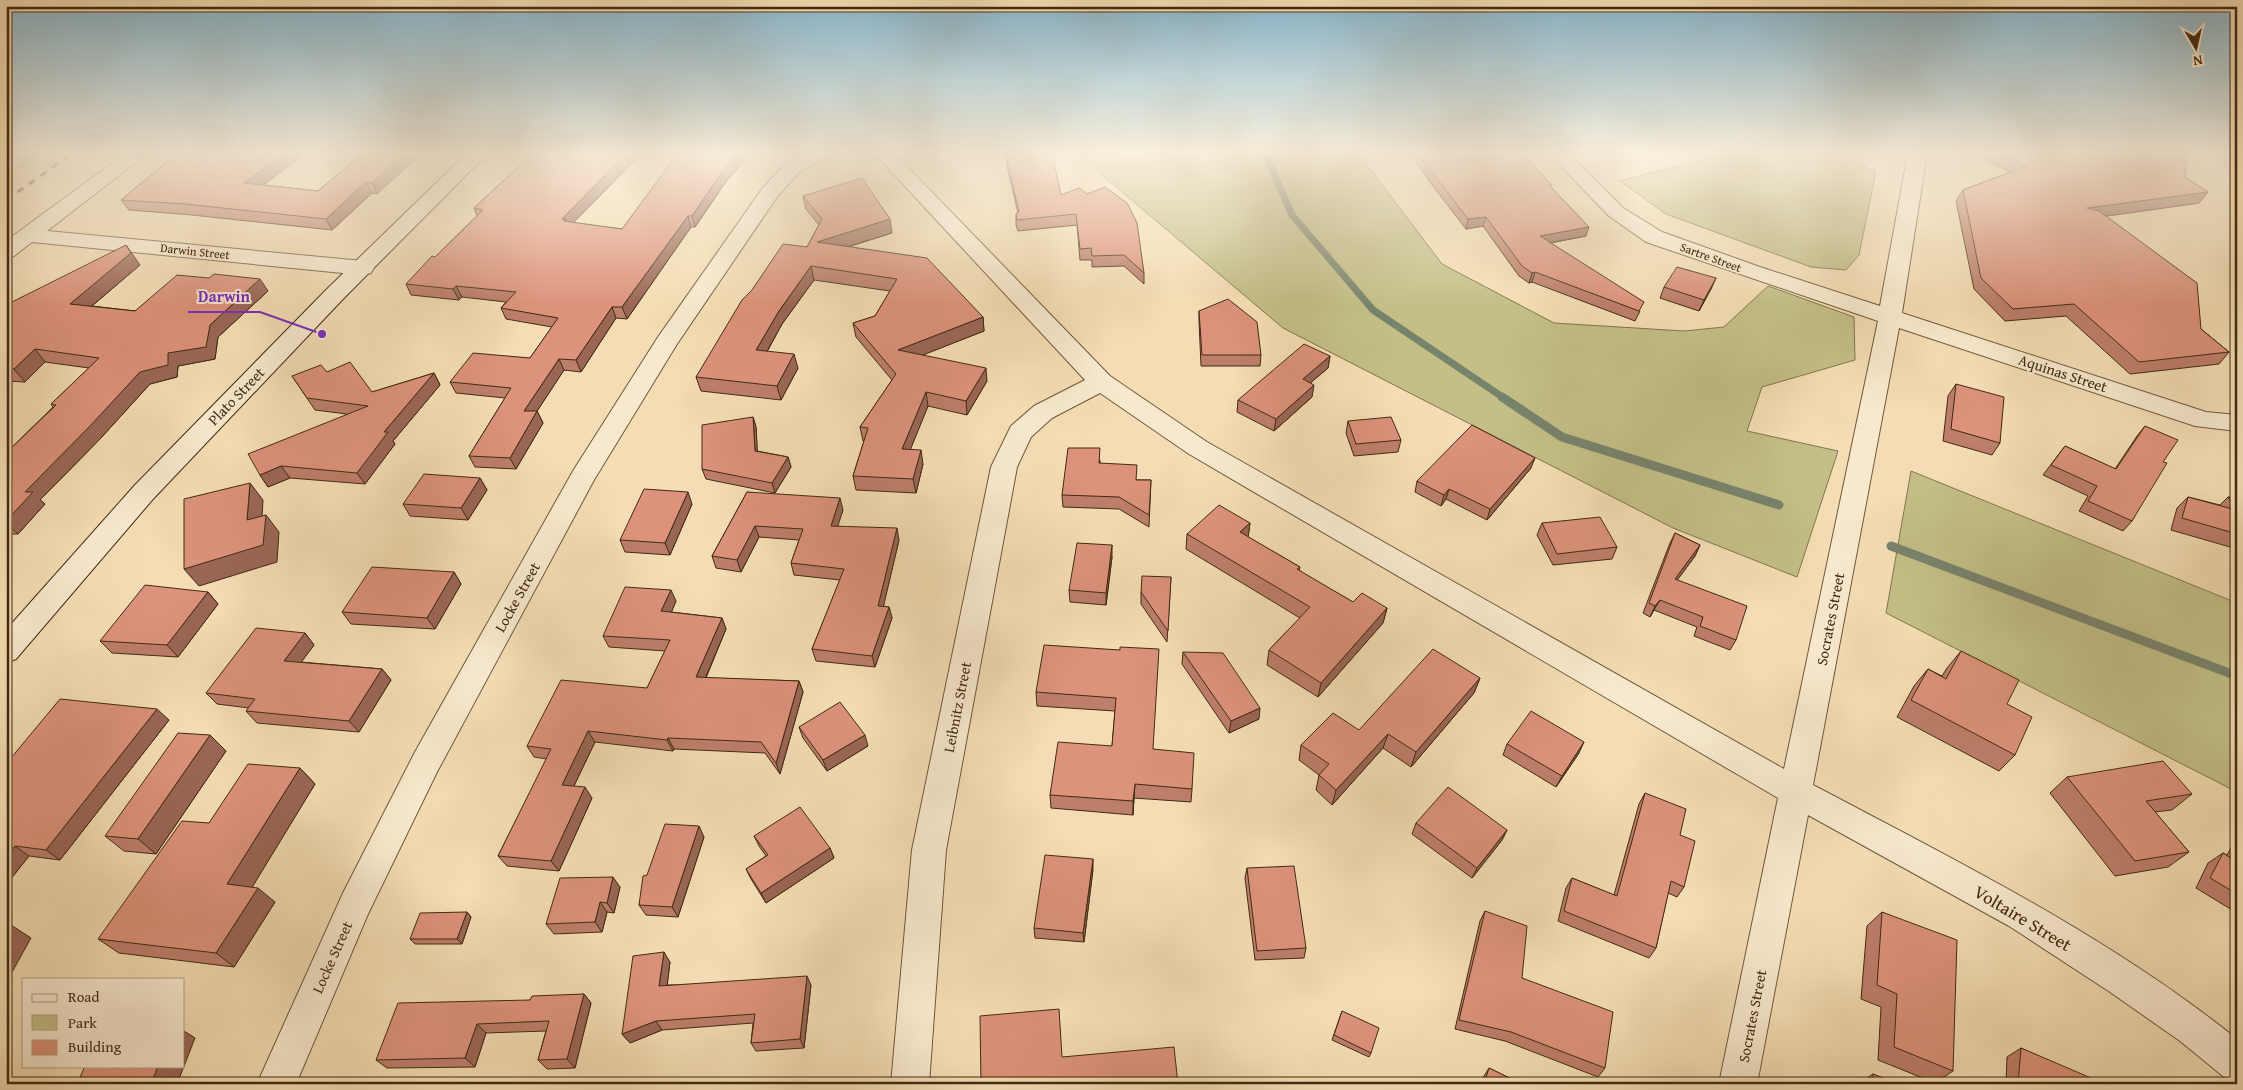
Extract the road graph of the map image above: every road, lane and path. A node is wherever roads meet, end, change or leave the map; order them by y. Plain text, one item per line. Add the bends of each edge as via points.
1 (69, 204) edge
2 (427, 204) edge
3 (761, 204) edge
4 (931, 204) edge
5 (1608, 204) edge
6 (1909, 204) edge
7 (28, 234) junction
8 (6, 251) edge
9 (363, 268) junction
10 (1890, 316) junction
11 (1101, 382) junction
12 (2237, 423) edge
13 (6, 651) edge
14 (1796, 792) junction
15 (2237, 1064) edge
16 (276, 1084) edge
17 (910, 1084) edge
18 (1738, 1084) edge

1 - 7 street
2 - 9 street, Plato Street
3 - 16 street, Locke Street via 666,342 582,478 426,762 355,905
4 - 11 street, Voltaire Street
5 - 10 street, Sartre Street via 1654,237
6 - 10 street, Socrates Street
7 - 8 street
7 - 9 street, Darwin Street
9 - 13 street, Plato Street via 144,492
10 - 12 street, Aquinas Street via 2204,420
10 - 14 street, Socrates Street
11 - 14 street, Voltaire Street via 1198,448
11 - 17 street, Leibnitz Street via 1043,412 1020,432 1004,467 929,850
14 - 15 street, Voltaire Street via 2021,914 2123,979 2193,1028
14 - 18 street, Socrates Street

